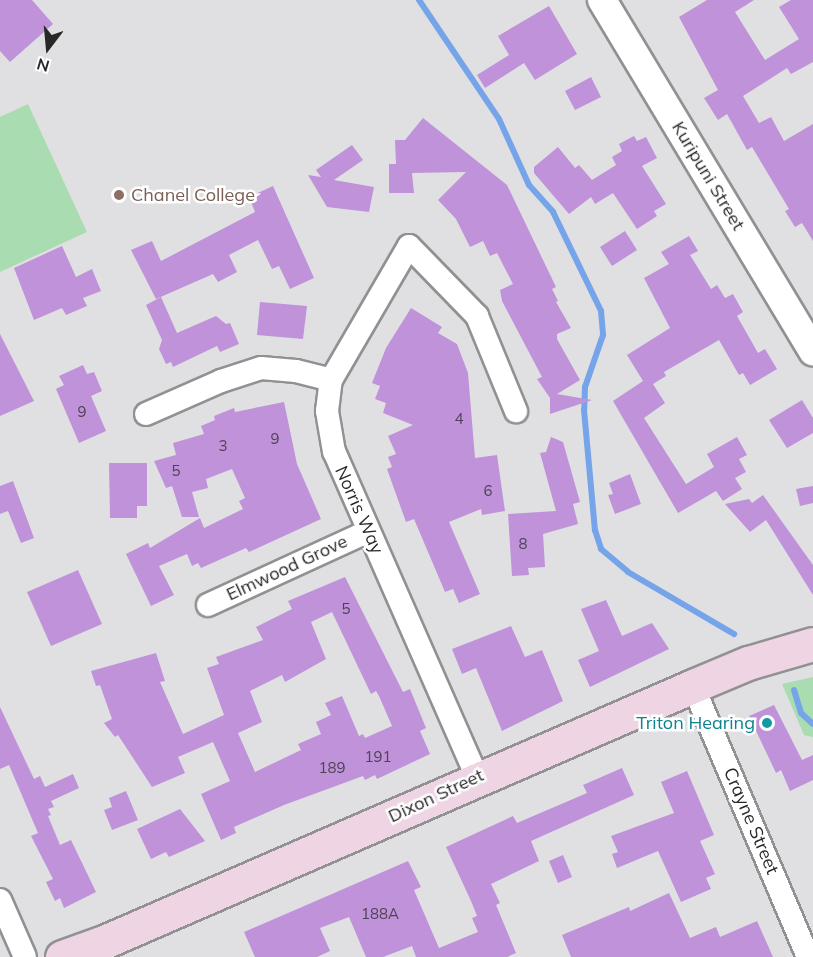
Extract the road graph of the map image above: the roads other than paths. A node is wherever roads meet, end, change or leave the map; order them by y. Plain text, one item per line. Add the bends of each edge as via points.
1 (602, 0) edge
2 (813, 351) edge
3 (331, 380) junction
4 (516, 411) dead end
5 (146, 414) dead end
6 (367, 532) junction
7 (208, 605) dead end
8 (813, 644) edge
9 (693, 686) junction
10 (477, 777) junction
11 (0, 900) edge
12 (25, 957) edge
13 (62, 957) edge
14 (808, 957) edge

1 - 2 street, Kuripuni Street
3 - 4 street, Norris Way via 409,246 477,316
3 - 5 street via 296,370 261,368
3 - 6 street, Norris Way via 327,411 334,452
6 - 7 street, Elmwood Grove
6 - 10 street, Norris Way
8 - 9 main road, Dixon Street via 748,663
9 - 10 main road, Dixon Street
9 - 14 street, Crayne Street
10 - 13 main road, Dixon Street
11 - 12 street

